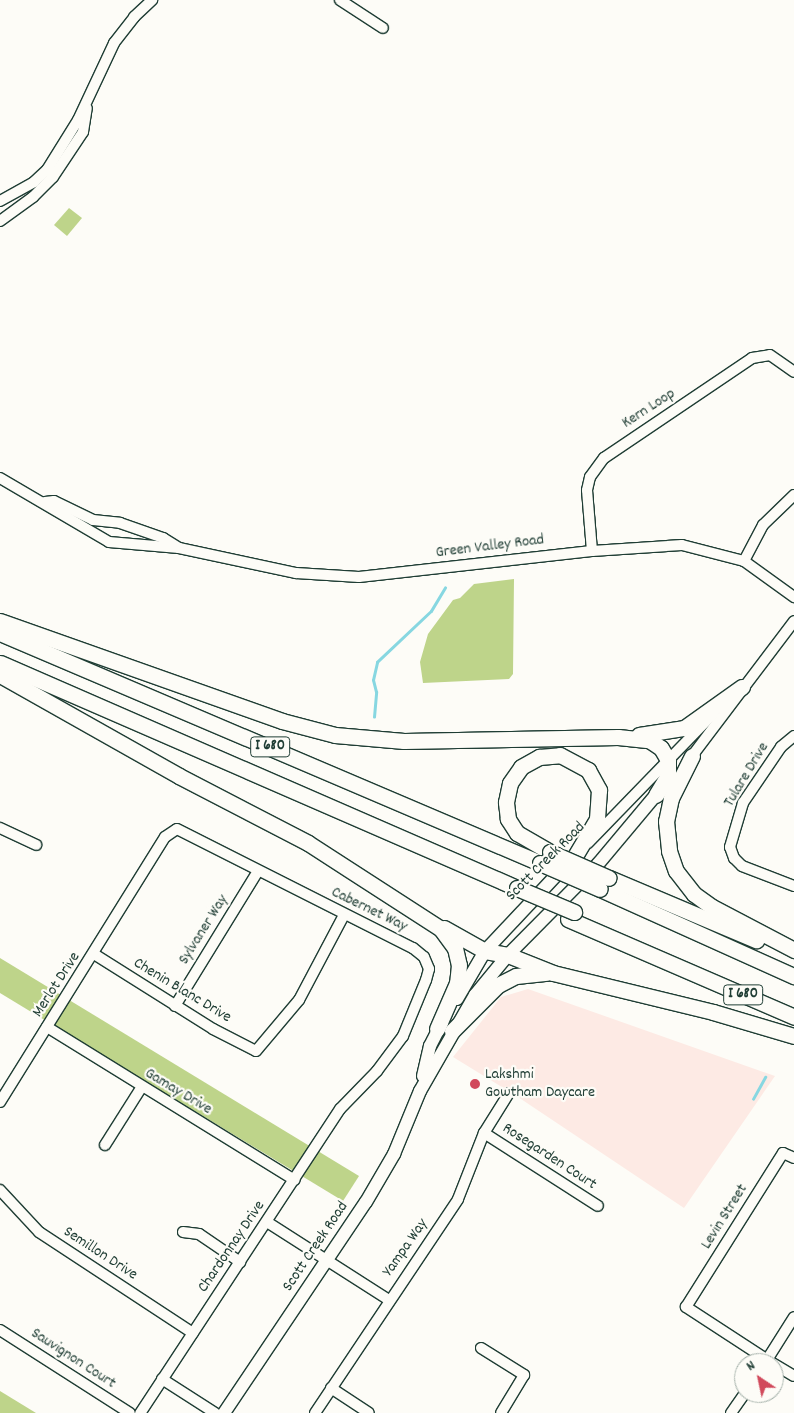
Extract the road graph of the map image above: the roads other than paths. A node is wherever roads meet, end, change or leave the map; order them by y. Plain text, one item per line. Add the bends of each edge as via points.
1 (152, 0) edge
2 (340, 0) edge
3 (383, 28) dead end
4 (88, 100) junction
5 (0, 201) edge
6 (0, 221) edge
7 (794, 372) edge
8 (0, 478) edge
9 (794, 496) edge
10 (44, 502) junction
11 (102, 522) junction
12 (134, 529) junction
13 (97, 536) junction
14 (134, 544) junction
15 (179, 548) junction
16 (592, 550) junction
17 (744, 561) junction
18 (794, 597) edge
19 (0, 621) edge
20 (794, 621) edge
21 (0, 633) edge
22 (0, 663) edge
23 (0, 674) edge
24 (742, 687) junction
25 (794, 736) edge
26 (618, 737) junction
27 (692, 756) junction
28 (668, 760) junction
29 (656, 795) junction
30 (0, 828) edge
31 (36, 845) dead end
32 (575, 856) junction
33 (545, 857) junction
34 (258, 871) junction
35 (604, 883) junction
36 (137, 884) joint
37 (794, 886) edge
38 (514, 892) junction
39 (414, 911) junction
40 (344, 914) junction
41 (618, 936) junction
42 (794, 950) edge
43 (485, 951) junction
44 (94, 954) junction
45 (508, 955) junction
46 (794, 956) edge
47 (553, 973) junction
48 (794, 976) edge
49 (175, 1006) junction
50 (794, 1008) edge
51 (794, 1017) edge
52 (47, 1027) junction
53 (445, 1030) junction
54 (794, 1036) edge
55 (141, 1088) junction
56 (509, 1092) dead end
57 (0, 1102) edge
58 (326, 1130) joint
59 (484, 1133) junction
60 (105, 1145) dead end
61 (794, 1158) edge
62 (295, 1180) junction
63 (0, 1190) edge
64 (598, 1206) dead end
65 (267, 1222) junction
66 (183, 1232) dead end
67 (327, 1260) junction
68 (240, 1262) junction
69 (389, 1300) junction
70 (794, 1317) edge
71 (0, 1330) edge
72 (193, 1333) junction
73 (481, 1348) dead end
74 (754, 1353) edge
75 (774, 1353) edge
76 (162, 1379) junction
77 (331, 1388) junction
78 (130, 1413) edge
79 (140, 1413) edge
80 (215, 1413) edge
81 (224, 1413) edge
82 (315, 1413) edge
83 (369, 1413) edge
84 (500, 1413) edge

1 - 4 street via 134,16 114,43
2 - 3 street
4 - 5 street via 47,170 34,182
4 - 6 street via 83,132 72,152 33,197
7 - 16 street, Kern Loop via 770,355 752,358 604,458 590,478 587,490
8 - 10 street
9 - 17 street via 763,525
10 - 11 street via 54,501
10 - 13 street via 50,509
11 - 12 street
11 - 13 street via 95,528
12 - 14 street via 139,537
12 - 15 street
13 - 14 street via 113,543
14 - 15 street
15 - 16 street, Green Valley Road via 296,572 359,577
16 - 17 street, Green Valley Road via 682,544
17 - 18 street, Green Valley Road
19 - 26 highway via 282,721 335,735 404,741
20 - 24 street, Scott Creek Road
21 - 33 highway, I 680
22 - 38 highway, I 680
23 - 38 highway, I 680
23 - 39 highway via 171,771 308,843
24 - 26 highway via 684,728
24 - 27 street, Scott Creek Road
24 - 28 street, Scott Creek Road
25 - 37 street, Tulare Drive via 781,747 743,803 730,847 742,866
26 - 28 highway via 649,740 661,748
27 - 29 street, Scott Creek Road
27 - 42 highway via 671,798 666,821 669,851 676,871 691,891 712,907
28 - 29 highway via 668,775
28 - 32 street, Scott Creek Road
29 - 45 main road, Scott Creek Road via 598,864
30 - 31 street
32 - 33 highway via 596,819 599,790 588,770 560,755 539,757 521,767 510,783 506,802 508,819 517,833
32 - 43 main road, Scott Creek Road
33 - 35 highway, bridge
34 - 36 street, Cabernet Way via 176,829 165,837
34 - 40 street, Cabernet Way
34 - 49 street, Sylvaner Way
35 - 46 highway
35 - 48 highway, I 680 via 673,922
36 - 44 street, Merlot Drive
38 - 41 highway, I 680
39 - 43 highway
39 - 53 highway via 447,935 458,955 457,983
40 - 49 street, Chenin Blanc Drive via 299,1000 256,1051
40 - 58 street, Cabernet Way via 413,948 424,957 429,969 403,1036 393,1052 357,1089
41 - 50 highway, I 680 via 711,970
41 - 51 highway, I 680
43 - 45 highway
43 - 53 main road, Scott Creek Road
44 - 49 street, Chenin Blanc Drive
44 - 52 street, Merlot Drive
45 - 47 highway
45 - 53 main road, Scott Creek Road
47 - 53 highway via 516,976 498,985
47 - 54 highway via 713,1012
52 - 55 street, Gamay Drive
52 - 57 street, Merlot Drive
53 - 67 main road, Scott Creek Road via 394,1154
55 - 60 street
55 - 62 street, Gamay Drive
56 - 59 street, Yampa Way
58 - 62 street, Chardonnay Drive
59 - 64 street, Rosegarden Court
59 - 69 street, Yampa Way via 458,1199
61 - 74 street, Levin Street via 783,1153 686,1307
62 - 65 street, Chardonnay Drive
63 - 72 street, Semillon Drive via 39,1232
65 - 67 street
65 - 68 street, Chardonnay Drive
66 - 68 street via 199,1234
67 - 69 street
67 - 81 main road, Scott Creek Road
68 - 72 street, Chardonnay Drive
69 - 77 street, Yampa Way
70 - 75 street
71 - 78 street, Sauvignon Court
72 - 76 street, Chardonnay Drive
73 - 84 street via 524,1375
76 - 79 street, Chardonnay Drive
76 - 80 street
77 - 82 street, Yampa Way
77 - 83 street

